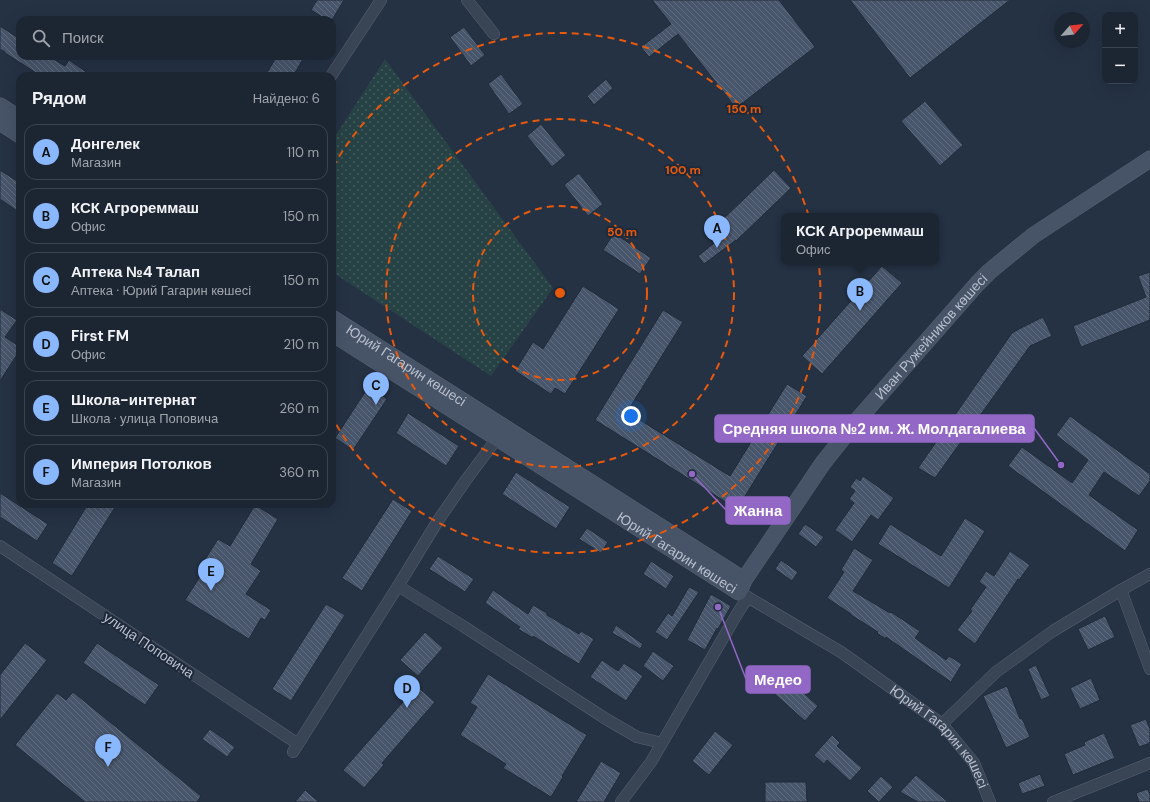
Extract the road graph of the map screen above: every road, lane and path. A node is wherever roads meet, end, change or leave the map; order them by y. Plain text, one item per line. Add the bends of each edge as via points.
1 (381, 0) edge
2 (467, 0) edge
3 (494, 34) dead end
4 (334, 72) edge
5 (0, 106) edge
6 (16, 116) edge
7 (0, 122) edge
8 (16, 132) edge
9 (1150, 159) edge
10 (336, 321) edge
11 (336, 335) edge
12 (502, 433) junction
13 (0, 546) edge
14 (1150, 574) edge
15 (398, 586) junction
16 (744, 590) junction
17 (1121, 590) junction
18 (1150, 669) edge
19 (942, 724) junction
20 (662, 743) junction
21 (1150, 763) edge
22 (621, 802) edge
23 (990, 802) edge
24 (1053, 802) edge

1 - 4 street
2 - 3 street
5 - 6 main road
7 - 8 main road
9 - 16 main road, Иван Ружейников көшесі via 1034,235 990,271 854,424 823,463
10 - 12 main road, Юрий Гагарин көшесі
11 - 12 main road, Юрий Гагарин көшесі via 407,381
12 - 15 street via 439,519
12 - 16 main road, Юрий Гагарин көшесі
13 - 15 street, улица Поповича via 295,748
14 - 17 street
15 - 20 street via 612,723 638,737
16 - 19 street, Юрий Гагарин көшесі via 841,652
16 - 20 street via 737,614
17 - 18 street
17 - 19 street via 1053,631 996,672
19 - 23 street, Юрий Гагарин көшесі via 974,764
20 - 22 street
21 - 24 street

